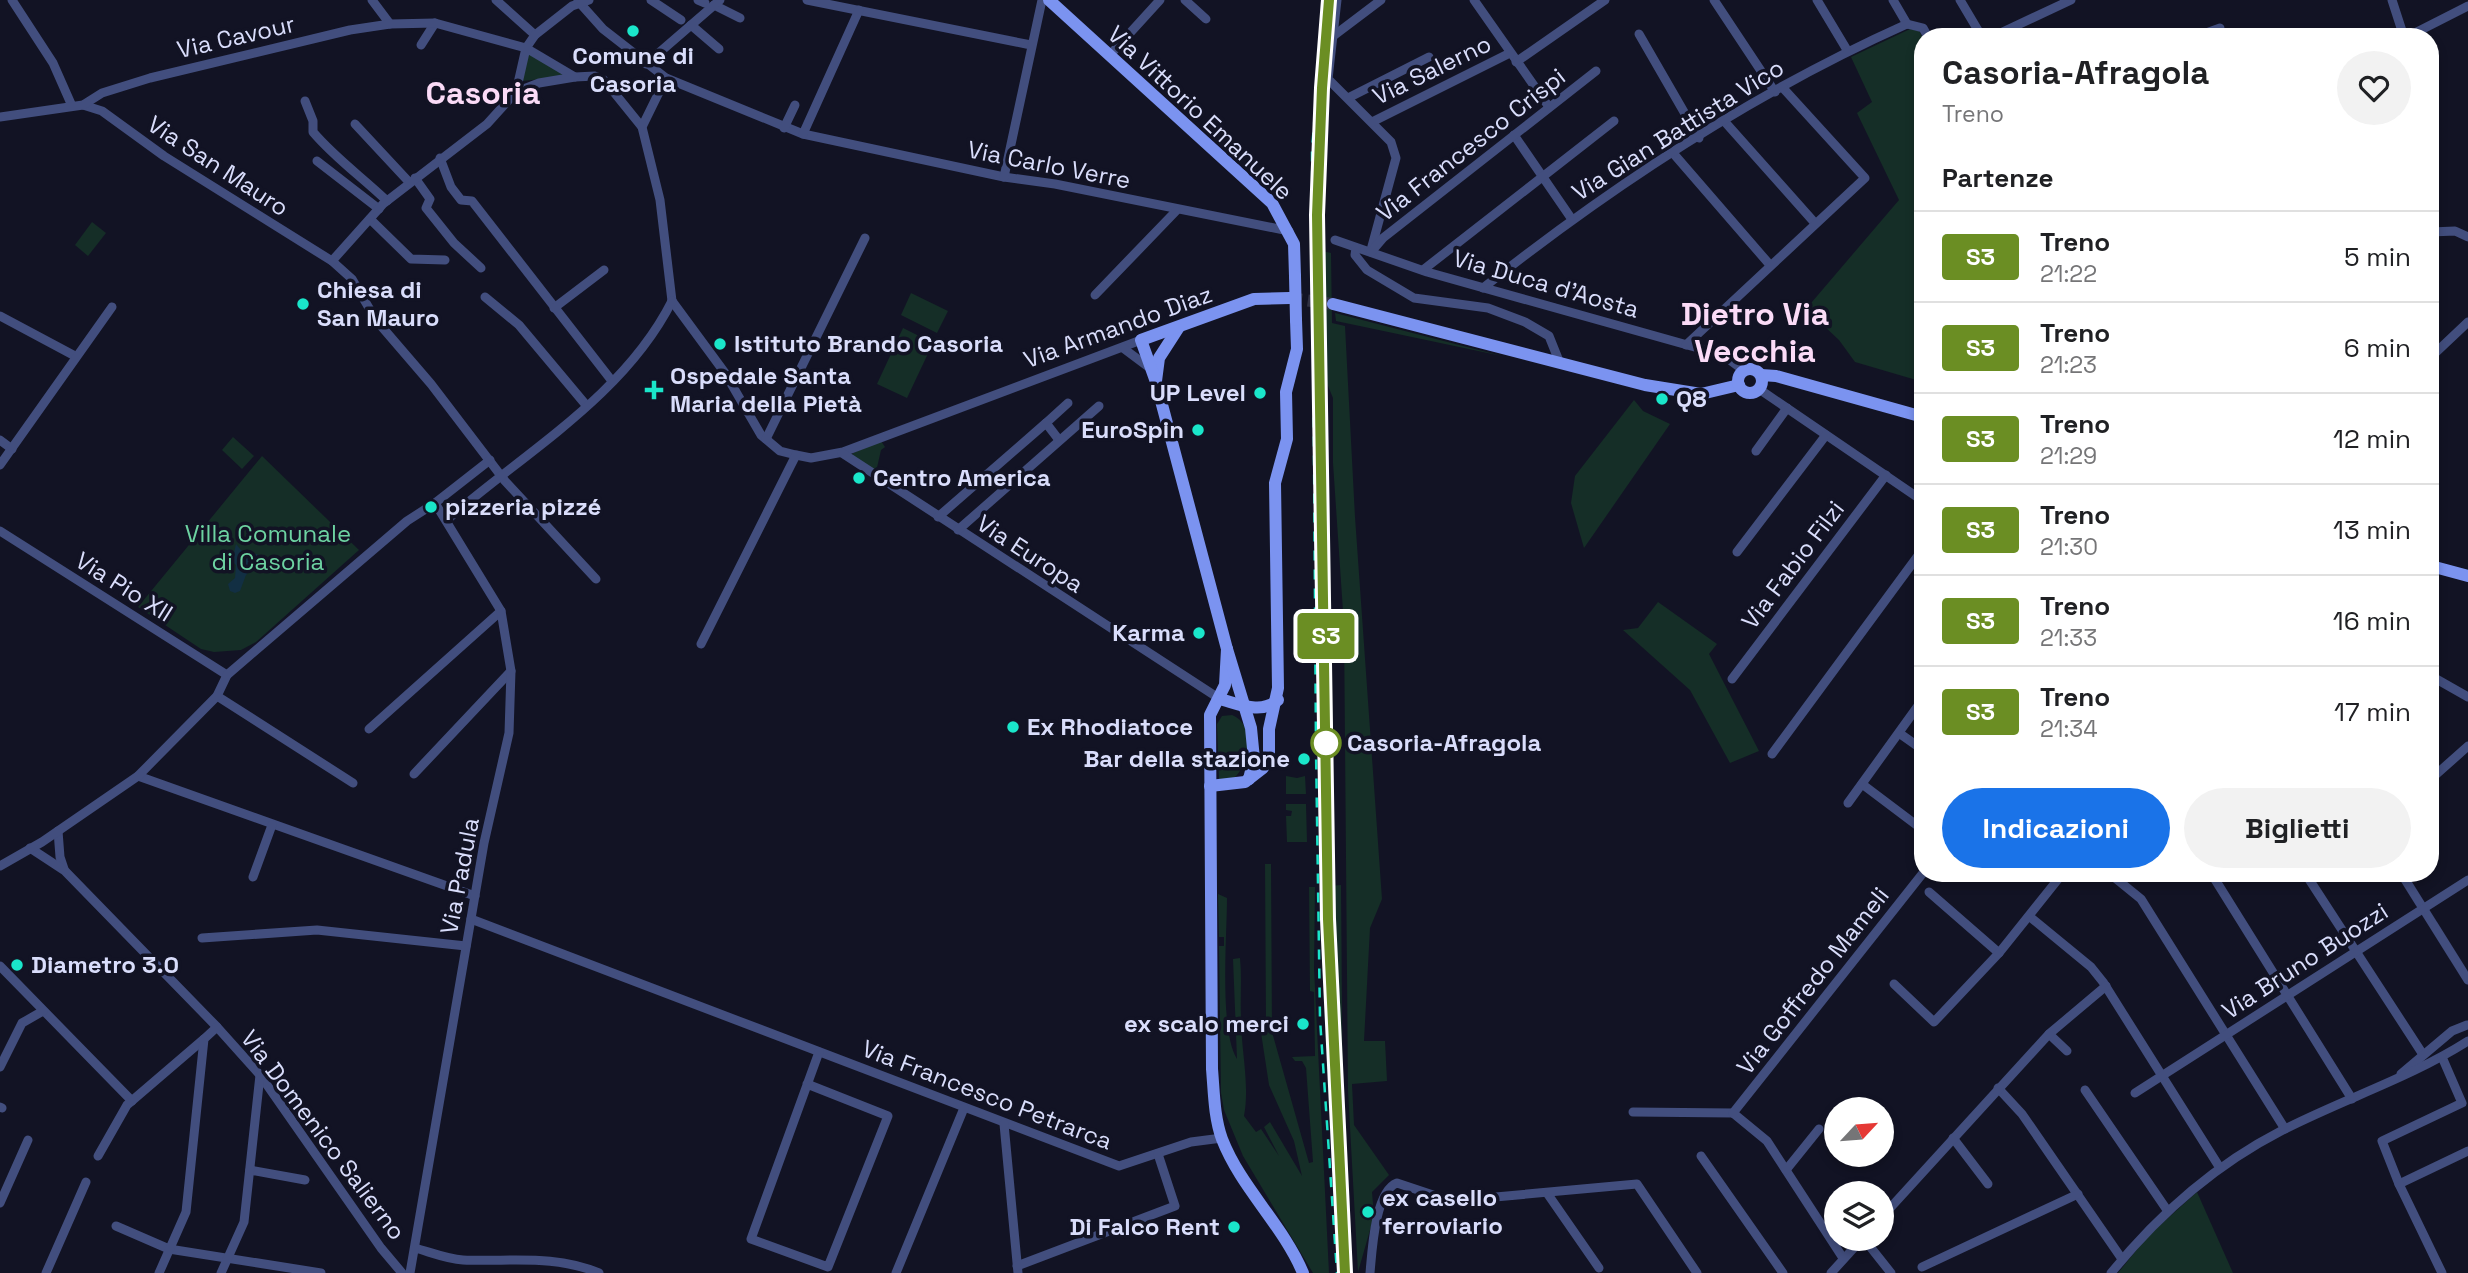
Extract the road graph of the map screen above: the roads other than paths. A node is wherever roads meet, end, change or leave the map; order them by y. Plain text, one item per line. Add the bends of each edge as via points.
1 (12, 0) edge
2 (372, 0) edge
3 (496, 0) edge
4 (651, 0) edge
5 (807, 0) edge
6 (1042, 0) edge
7 (1049, 0) edge
8 (1160, 0) edge
9 (1185, 0) edge
10 (1337, 0) edge
11 (1381, 0) edge
12 (1474, 0) edge
13 (1605, 0) edge
14 (1714, 0) edge
15 (1817, 0) edge
16 (1960, 0) edge
17 (2071, 0) edge
18 (2392, 0) edge
19 (582, 1) edge
20 (1896, 1) edge
21 (709, 2) edge
22 (2468, 6) edge
23 (859, 10) junction
24 (740, 18) dead end
25 (1206, 19) dead end
26 (681, 20) dead end
27 (435, 23) junction
28 (390, 24) junction
29 (1907, 24) junction
30 (691, 25) junction
31 (1923, 28) edge
32 (1977, 28) edge
33 (2011, 28) edge
34 (2402, 28) edge
35 (2423, 28) edge
36 (1639, 34) dead end
37 (535, 36) junction
38 (1332, 37) junction
39 (421, 45) dead end
40 (1031, 45) junction
41 (526, 48) junction
42 (719, 49) dead end
43 (1847, 50) junction
44 (1510, 53) junction
45 (1108, 56) junction
46 (1429, 57) dead end
47 (1517, 62) junction
48 (646, 64) junction
49 (1596, 71) dead end
50 (575, 77) junction
51 (666, 78) junction
52 (1779, 90) junction
53 (516, 92) junction
54 (1348, 99) junction
55 (305, 101) dead end
56 (83, 105) junction
57 (795, 105) dead end
58 (72, 106) junction
59 (1549, 107) junction
60 (0, 117) edge
61 (1614, 121) dead end
62 (1371, 122) junction
63 (1725, 122) junction
64 (355, 124) dead end
65 (642, 127) junction
66 (784, 128) junction
67 (803, 134) junction
68 (1514, 135) junction
69 (1699, 138) junction
70 (1673, 153) junction
71 (440, 158) junction
72 (317, 161) dead end
73 (1542, 176) junction
74 (1004, 177) junction
75 (412, 180) junction
76 (387, 201) junction
77 (379, 209) junction
78 (1176, 211) junction
79 (1571, 218) junction
80 (370, 219) junction
81 (1814, 222) junction
82 (1289, 231) junction
83 (2439, 232) edge
84 (2468, 237) edge
85 (865, 238) dead end
86 (1335, 240) dead end
87 (1356, 248) junction
88 (1371, 252) junction
89 (445, 260) dead end
90 (332, 261) junction
91 (1770, 265) junction
92 (481, 268) dead end
93 (604, 270) dead end
94 (1423, 270) junction
95 (1483, 288) junction
96 (1095, 295) dead end
97 (485, 297) dead end
98 (1290, 298) tunnel mouth
99 (672, 301) junction
100 (1333, 304) tunnel mouth
101 (112, 307) dead end
102 (554, 309) junction
103 (0, 316) edge
104 (2468, 322) edge
105 (1179, 327) junction
106 (1142, 341) junction
107 (1686, 345) junction
108 (1123, 348) junction
109 (2439, 349) edge
110 (75, 356) junction
111 (1559, 360) junction
112 (1744, 370) junction
113 (1761, 375) junction
114 (1153, 376) junction
115 (612, 381) junction
116 (1739, 385) junction
117 (1759, 389) junction
118 (1068, 403) dead end
119 (586, 405) junction
120 (1099, 406) dead end
121 (1787, 408) junction
122 (1914, 414) edge
123 (1046, 423) junction
124 (1826, 435) junction
125 (766, 439) junction
126 (0, 440) edge
127 (1059, 440) junction
128 (12, 449) junction
129 (1756, 451) dead end
130 (843, 452) junction
131 (796, 455) junction
132 (490, 460) junction
133 (0, 465) edge
134 (500, 474) junction
135 (1886, 475) junction
136 (1914, 495) edge
137 (436, 503) junction
138 (938, 517) junction
139 (448, 519) junction
140 (958, 530) junction
141 (0, 531) edge
142 (1737, 552) dead end
143 (1914, 561) edge
144 (2439, 568) edge
145 (2468, 576) edge
146 (596, 579) dead end
147 (502, 611) junction
148 (701, 644) dead end
149 (1227, 649) junction
150 (511, 671) junction
151 (228, 675) junction
152 (1732, 679) dead end
153 (2439, 681) edge
154 (217, 696) junction
155 (2468, 697) edge
156 (1278, 700) junction
157 (1217, 704) junction
158 (1245, 706) junction
159 (1914, 712) edge
160 (369, 729) dead end
161 (1899, 733) junction
162 (1914, 744) edge
163 (2468, 746) edge
164 (1772, 754) dead end
165 (2439, 772) edge
166 (414, 774) dead end
167 (138, 776) junction
168 (1249, 779) junction
169 (353, 782) dead end
170 (1862, 784) junction
171 (1210, 786) junction
172 (1848, 803) dead end
173 (1914, 823) edge
174 (272, 825) junction
175 (58, 831) junction
176 (30, 848) junction
177 (0, 866) edge
178 (65, 871) junction
179 (253, 877) dead end
180 (2468, 880) edge
181 (1916, 882) edge
182 (2056, 882) edge
183 (2120, 882) edge
184 (2217, 882) edge
185 (2311, 882) edge
186 (2407, 882) edge
187 (1929, 891) dead end
188 (475, 896) junction
189 (2423, 908) junction
190 (2029, 916) junction
191 (471, 919) junction
192 (202, 938) dead end
193 (466, 946) junction
194 (2354, 951) junction
195 (1999, 953) junction
196 (0, 966) edge
197 (2468, 979) edge
198 (1894, 984) dead end
199 (2106, 986) junction
200 (2289, 996) junction
201 (43, 1011) junction
202 (2468, 1024) edge
203 (217, 1027) junction
204 (2468, 1030) edge
205 (2049, 1034) junction
206 (2226, 1035) junction
207 (204, 1039) junction
208 (2468, 1041) edge
209 (2067, 1051) dead end
210 (819, 1052) junction
211 (2423, 1054) junction
212 (2442, 1058) junction
213 (0, 1067) edge
214 (260, 1075) junction
215 (2400, 1075) junction
216 (2163, 1076) junction
217 (807, 1084) junction
218 (1998, 1088) junction
219 (2085, 1090) dead end
220 (2135, 1093) dead end
221 (2352, 1099) junction
222 (132, 1101) junction
223 (964, 1108) junction
224 (1633, 1112) dead end
225 (1732, 1113) junction
226 (1004, 1124) junction
227 (1819, 1129) dead end
228 (2285, 1129) junction
229 (1222, 1138) junction
230 (1953, 1138) junction
231 (28, 1140) dead end
232 (2468, 1151) edge
233 (1158, 1154) junction
234 (98, 1156) dead end
235 (1701, 1156) dead end
236 (2220, 1168) junction
237 (250, 1170) junction
238 (1786, 1170) junction
239 (305, 1180) dead end
240 (86, 1182) dead end
241 (1988, 1184) dead end
242 (2399, 1184) junction
243 (1547, 1193) junction
244 (2078, 1194) junction
245 (0, 1203) edge
246 (1894, 1204) edge
247 (2167, 1210) junction
248 (116, 1226) dead end
249 (415, 1248) junction
250 (169, 1249) junction
251 (1850, 1251) edge
252 (1873, 1251) edge
253 (229, 1257) junction
254 (1843, 1258) junction
255 (2122, 1259) junction
256 (1922, 1267) dead end
257 (1599, 1268) dead end
258 (1018, 1269) edge
259 (46, 1273) edge
260 (159, 1273) edge
261 (222, 1273) edge
262 (321, 1273) edge
263 (402, 1273) edge
264 (410, 1273) edge
265 (599, 1273) edge
266 (896, 1273) edge
267 (1303, 1273) edge
268 (1370, 1273) edge
269 (1698, 1273) edge
270 (1783, 1273) edge
271 (1831, 1273) edge
272 (1891, 1273) edge
273 (2111, 1273) edge
274 (2442, 1273) edge

1 - 58 street via 53,63
2 - 28 street
3 - 37 street
4 - 26 street
5 - 23 street
6 - 40 street
7 - 45 street, Via Vittorio Emanuele
8 - 45 street
9 - 25 street
10 - 38 street
11 - 38 street
12 - 44 street
13 - 47 street
14 - 52 street
15 - 43 street
16 - 32 street
17 - 33 street
18 - 34 street
19 - 37 street
19 - 48 street, Via Carlo Verre via 603,29
20 - 29 street
21 - 24 street
21 - 30 street
22 - 35 street
23 - 40 street
23 - 67 street
27 - 28 street, Via Cavour
27 - 39 street
27 - 41 street, Via Cavour
28 - 56 street, Via Cavour via 161,75 102,93
29 - 31 street
29 - 43 street, Via Gian Battista Vico
30 - 42 street
30 - 48 street
36 - 69 street
37 - 41 street
38 - 54 street via 1328,79
40 - 74 street
41 - 50 street, Via Cavour
41 - 53 street
43 - 52 street, Via Gian Battista Vico
44 - 47 street
44 - 62 street, Via Salerno
45 - 82 street, Via Vittorio Emanuele via 1272,203
46 - 54 street
47 - 59 street
48 - 51 street, Via Carlo Verre
49 - 59 street, Via Francesco Crispi
50 - 53 street via 532,84
50 - 65 street via 604,80
51 - 65 street
51 - 66 street, Via Carlo Verre
52 - 63 street, Via Gian Battista Vico
52 - 81 street via 1865,178
53 - 71 street via 487,124
54 - 62 street
55 - 76 street via 313,132
56 - 58 street
56 - 90 street, Via San Mauro via 102,111 164,156
57 - 66 street
58 - 60 street
59 - 68 street, Via Francesco Crispi
61 - 73 street
62 - 88 street via 1391,142 1396,158
63 - 69 street, Via Gian Battista Vico
63 - 81 street
64 - 75 street
65 - 99 street via 660,200
66 - 67 street, Via Carlo Verre
67 - 74 street, Via Carlo Verre
68 - 73 street
68 - 88 street, Via Francesco Crispi
69 - 70 street, Via Gian Battista Vico
70 - 79 street, Via Gian Battista Vico
70 - 91 street
71 - 75 street
71 - 102 street via 451,187 461,200 472,201
72 - 77 street
73 - 79 street
73 - 94 street
74 - 78 street, Via Carlo Verre
75 - 76 street
75 - 92 street via 430,199 426,208
76 - 77 street
77 - 80 street
78 - 82 street, Via Carlo Verre
78 - 96 street
79 - 95 street, Via Gian Battista Vico
80 - 89 street via 411,259
80 - 90 street
81 - 91 street
82 - 156 street, bridge via 1294,244 1297,349 1286,392 1287,439 1275,484
83 - 84 street via 2455,231
85 - 125 street
86 - 87 street, Via Duca d'Aosta
87 - 88 street, Via Duca d'Aosta
87 - 111 street via 1355,256 1367,270 1414,298 1488,309 1525,322 1549,336
88 - 94 street, Via Duca d'Aosta
90 - 132 street, Via San Mauro via 352,279 376,320
91 - 107 street
93 - 102 street
94 - 95 street, Via Duca d'Aosta
95 - 107 street, Via Duca d'Aosta
97 - 119 street via 519,325
98 - 105 street, Via Armando Diaz via 1254,299
99 - 115 street via 629,365
99 - 125 street, Via Armando Diaz
100 - 111 street
101 - 110 street
102 - 115 street
103 - 110 street
104 - 109 street
105 - 106 street, Via Armando Diaz
105 - 114 street
106 - 108 street, Via Armando Diaz
106 - 114 street
107 - 112 street, Via Duca d'Aosta via 1723,355
108 - 114 street via 1143,360
108 - 130 street, Via Armando Diaz
110 - 128 street
111 - 116 street via 1645,385 1701,394
112 - 113 street, Via Duca d'Aosta
112 - 116 street
113 - 117 street
113 - 122 street, Via Duca d'Aosta
114 - 149 street
115 - 119 street
116 - 117 street via 1748,393
117 - 121 street
118 - 123 street
119 - 134 street via 542,445
120 - 127 street
121 - 124 street
121 - 129 street
123 - 127 street
123 - 138 street
124 - 135 street
124 - 142 street
125 - 131 street, Via Armando Diaz via 780,451
126 - 128 street
127 - 140 street
128 - 133 street
130 - 131 street, Via Armando Diaz via 811,458
130 - 138 street, Via Europa
131 - 148 street
132 - 134 street, Via San Mauro
132 - 137 street
134 - 139 street
134 - 146 street, Via San Mauro
135 - 136 street
135 - 152 street, Via Fabio Filzi
137 - 139 street, Via Padula
137 - 151 street via 407,521
138 - 140 street, Via Europa
139 - 147 street, Via Padula
140 - 157 street, Via Europa via 1198,687
141 - 151 street, Via Pio XII
143 - 164 street
144 - 145 street
147 - 150 street, Via Padula
147 - 160 street
149 - 157 street via 1227,670
149 - 158 street
150 - 166 street
150 - 188 street, Via Padula via 509,733
151 - 154 street
153 - 155 street
154 - 167 street
154 - 169 street
156 - 158 street via 1263,708
156 - 168 street via 1269,729 1268,758
157 - 158 street
157 - 171 street via 1210,715
158 - 168 street via 1254,741
159 - 161 street
161 - 162 street
161 - 170 street
163 - 165 street
167 - 174 street
167 - 175 street
168 - 171 street via 1233,786
170 - 172 street
170 - 173 street
171 - 229 street via 1212,1069
174 - 179 street
174 - 188 street
175 - 176 street
175 - 178 street
176 - 177 street
176 - 178 street, Via Domenico Salierno
178 - 203 street, Via Domenico Salierno
180 - 189 street, Via Bruno Buozzi
181 - 225 street, Via Goffredo Mameli
182 - 190 street
183 - 206 street via 2141,899
184 - 200 street
185 - 194 street
186 - 189 street
187 - 195 street
188 - 191 street, Via Padula
189 - 194 street, Via Bruno Buozzi
189 - 197 street
190 - 195 street
190 - 199 street via 2091,967
191 - 193 street, Via Padula
191 - 210 street, Via Francesco Petrarca
192 - 193 street via 317,930
193 - 249 street, Via Padula
194 - 200 street, Via Bruno Buozzi
194 - 211 street
195 - 198 street via 1934,1022
196 - 201 street
199 - 205 street
199 - 216 street
200 - 206 street, Via Bruno Buozzi
200 - 221 street
201 - 213 street via 22,1023
201 - 222 street
202 - 204 street
202 - 211 street
203 - 207 street
203 - 214 street, Via Domenico Salierno
205 - 209 street
205 - 218 street
206 - 216 street, Via Bruno Buozzi
206 - 228 street
207 - 222 street
207 - 250 street via 186,1212
208 - 212 street
210 - 217 street
210 - 223 street, Via Francesco Petrarca
211 - 215 street
212 - 215 street
212 - 242 street via 2462,1102 2382,1141
214 - 237 street
214 - 263 street, Via Domenico Salierno
215 - 221 street
216 - 220 street, Via Bruno Buozzi
216 - 236 street
217 - 217 street via 888,1116 828,1266 751,1239
218 - 230 street
218 - 244 street
219 - 247 street
221 - 228 street
222 - 234 street
223 - 226 street, Via Francesco Petrarca
223 - 266 street
224 - 225 street
225 - 238 street via 1768,1140
226 - 233 street, Via Francesco Petrarca via 1119,1166
226 - 258 street
227 - 238 street
228 - 236 street
229 - 233 street, Via Francesco Petrarca via 1191,1142
229 - 267 street
230 - 241 street
230 - 246 street
231 - 245 street
232 - 242 street
233 - 258 street via 1175,1206
235 - 270 street
236 - 247 street
237 - 239 street
237 - 253 street via 244,1222
238 - 254 street
240 - 259 street
242 - 274 street
243 - 257 street
243 - 268 street via 1448,1200 1402,1184 1389,1187 1382,1198
243 - 269 street via 1637,1184
244 - 255 street
244 - 256 street
247 - 255 street
248 - 250 street
249 - 264 street, Via Padula
249 - 265 street via 461,1260 575,1263
250 - 253 street
250 - 260 street
251 - 254 street
252 - 272 street
253 - 261 street
253 - 262 street
254 - 271 street
255 - 273 street

